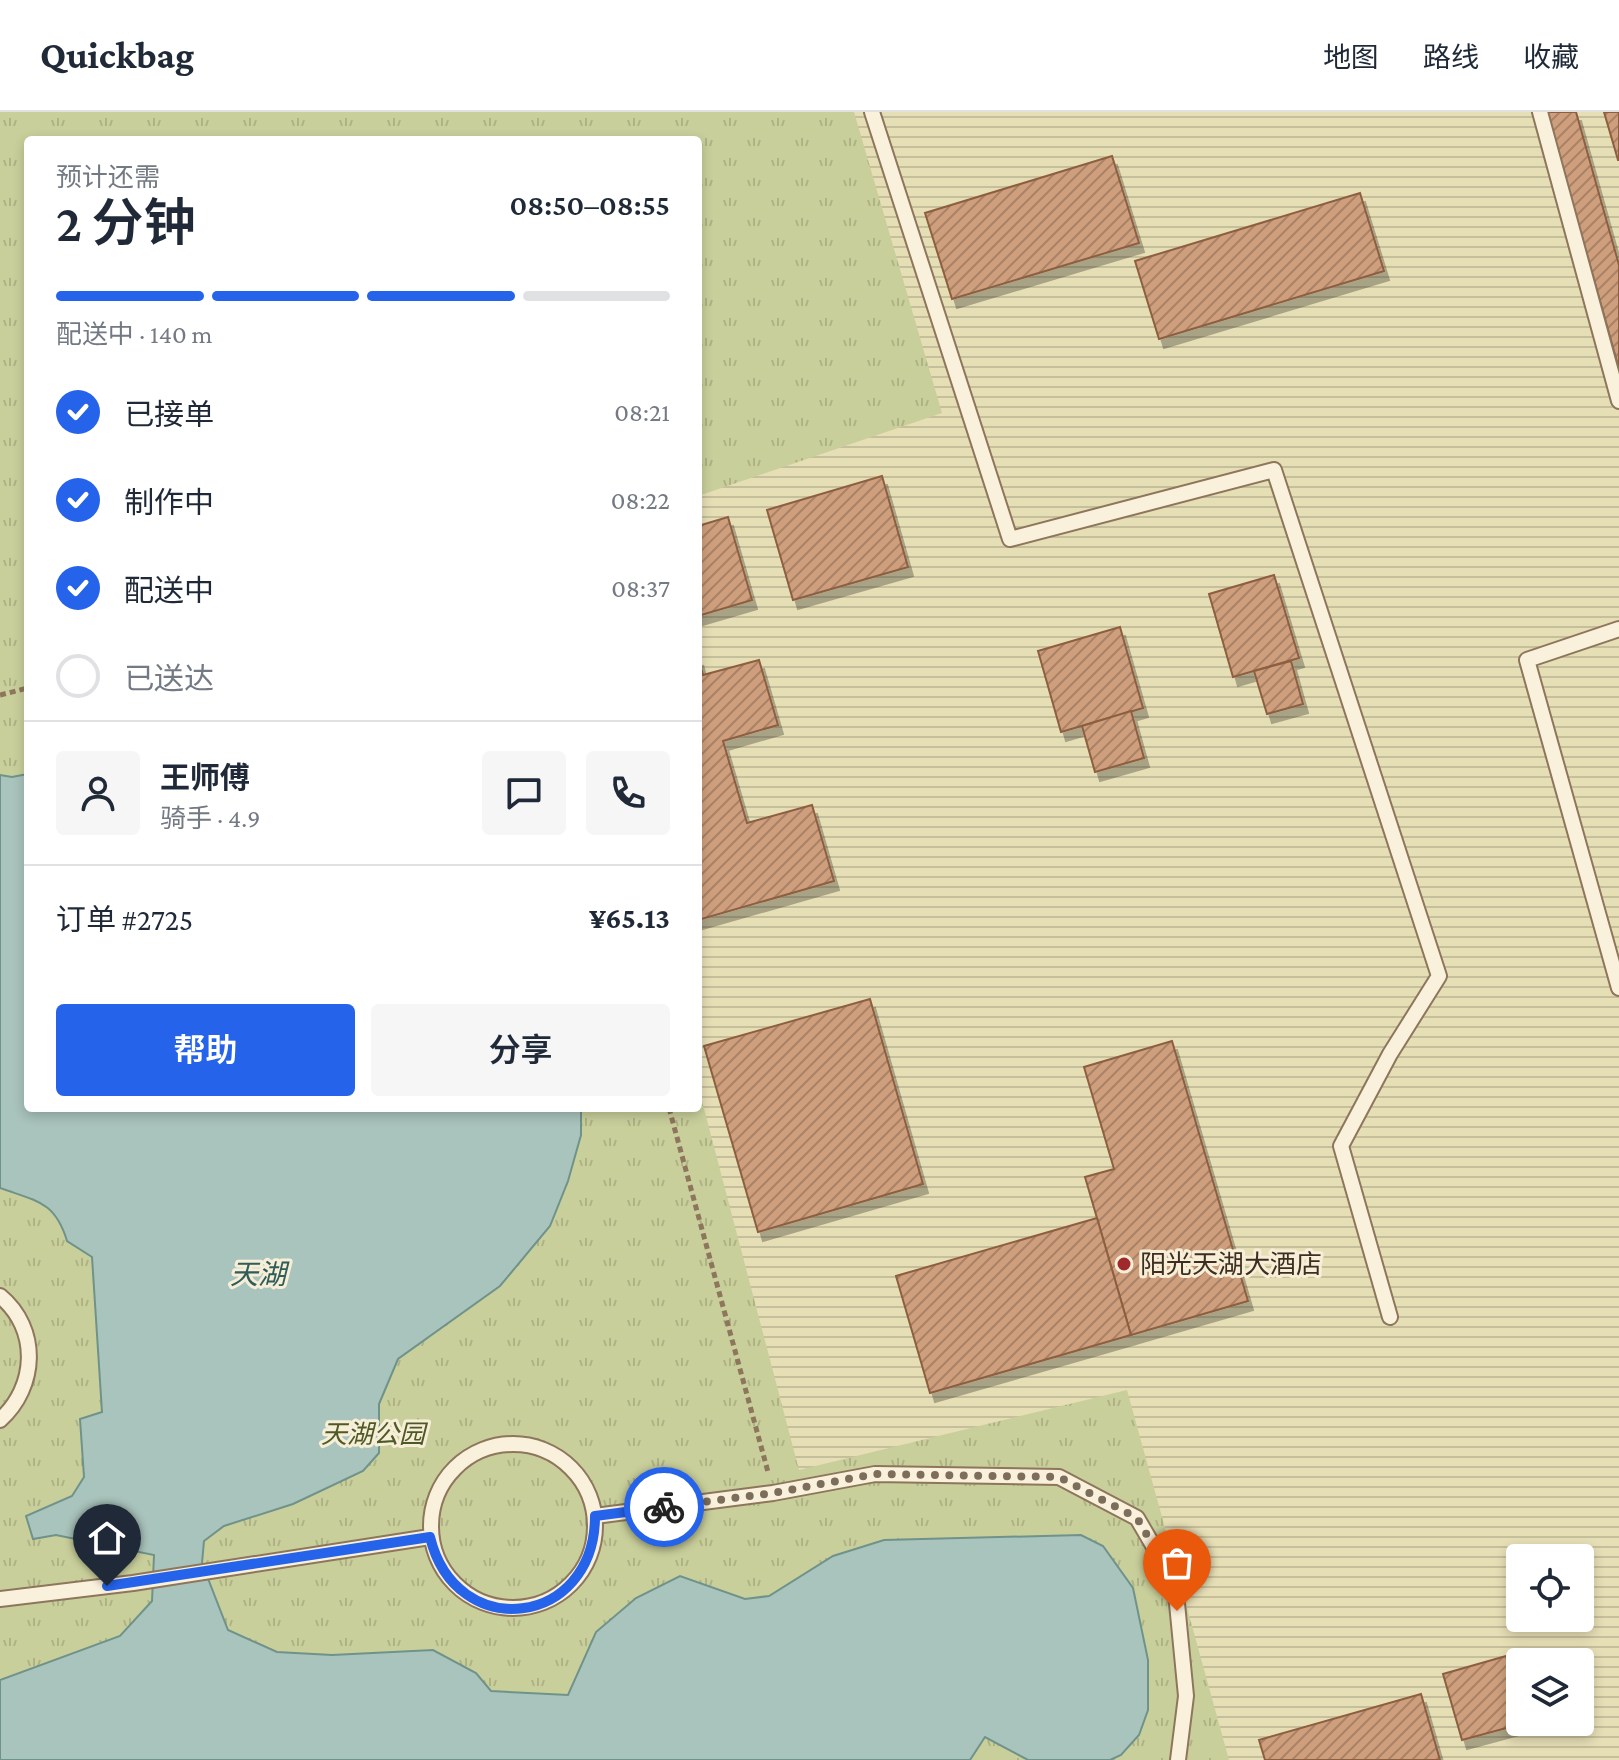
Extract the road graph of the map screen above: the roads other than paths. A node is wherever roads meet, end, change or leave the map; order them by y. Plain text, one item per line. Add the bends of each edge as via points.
1 (872, 112) edge
2 (1540, 112) edge
3 (1619, 401) edge
4 (1619, 629) edge
5 (1619, 988) edge
6 (0, 1296) edge
7 (1390, 1317) dead end
8 (0, 1420) edge
9 (595, 1516) junction
10 (430, 1537) junction
11 (0, 1599) edge
12 (1178, 1760) edge

1 - 7 lane via 1010,539 1274,470 1439,976 1341,1146
2 - 3 lane
4 - 5 lane via 1527,660
6 - 8 lane via 19,1318 30,1355 21,1393
9 - 10 lane via 590,1555 568,1588 533,1606 513,1609 493,1607 458,1589 435,1556
9 - 10 lane via 581,1479 567,1464 551,1453 512,1443 483,1450 457,1465 435,1498
9 - 12 lane via 875,1474 1059,1477 1137,1518 1175,1583 1186,1696
10 - 11 lane

